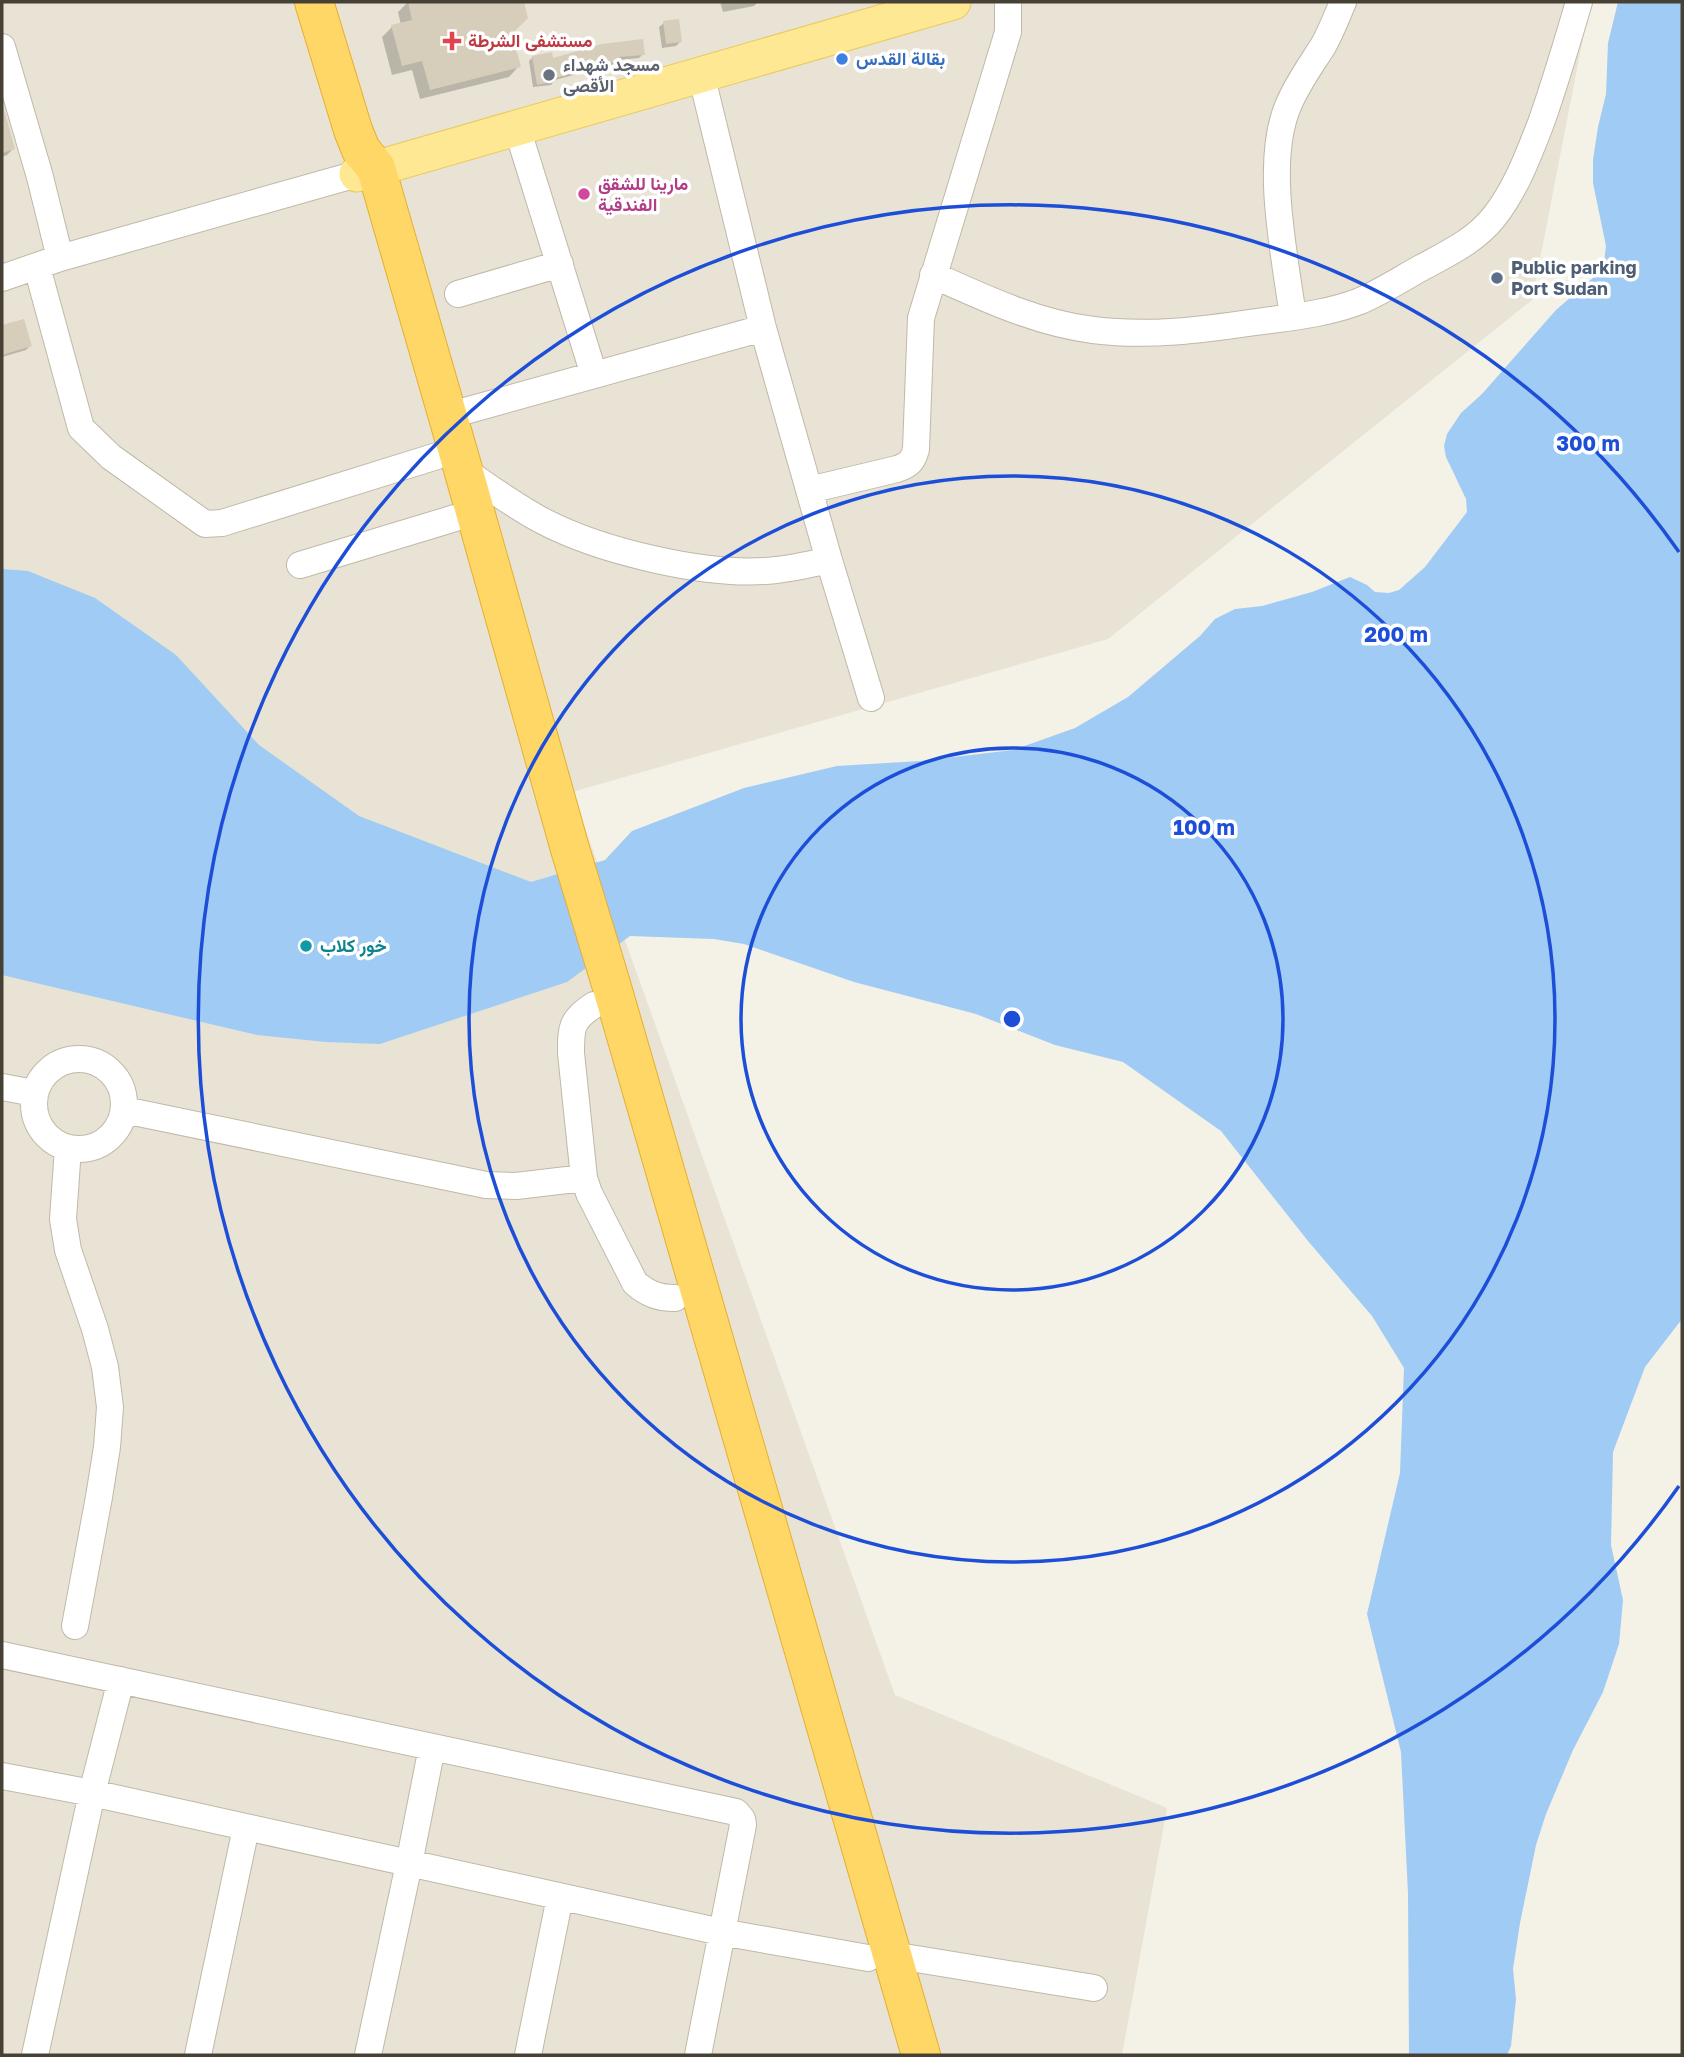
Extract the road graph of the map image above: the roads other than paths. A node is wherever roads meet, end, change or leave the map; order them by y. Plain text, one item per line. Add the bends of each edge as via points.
1 (314, 2) edge
2 (953, 2) edge
3 (1008, 2) edge
4 (1343, 2) edge
5 (1579, 2) edge
6 (2, 47) edge
7 (701, 74) junction
8 (517, 128) junction
9 (365, 164) junction
10 (49, 263) junction
11 (560, 264) junction
12 (933, 275) junction
13 (2, 278) edge
14 (458, 294) dead end
15 (1293, 317) junction
16 (763, 328) junction
17 (594, 375) junction
18 (447, 416) junction
19 (450, 462) junction
20 (809, 490) junction
21 (454, 518) junction
22 (829, 561) junction
23 (300, 565) dead end
24 (497, 626) junction
25 (871, 698) dead end
26 (599, 993) junction
27 (2, 1087) edge
28 (34, 1093) junction
29 (124, 1110) junction
30 (68, 1148) junction
31 (584, 1178) junction
32 (675, 1298) junction
33 (75, 1626) dead end
34 (2, 1655) edge
35 (121, 1680) junction
36 (432, 1746) junction
37 (2, 1776) edge
38 (92, 1793) junction
39 (246, 1828) junction
40 (409, 1864) junction
41 (559, 1897) junction
42 (721, 1932) junction
43 (880, 1957) junction
44 (1094, 1988) dead end
45 (35, 2055) edge
46 (198, 2055) edge
47 (368, 2055) edge
48 (528, 2055) edge
49 (698, 2055) edge
50 (898, 2055) edge
51 (920, 2055) edge

1 - 9 highway
2 - 7 main road
3 - 12 street via 1008,32
4 - 15 street via 1288,106 1280,133 1278,186
5 - 15 street via 1525,165 1493,218 1452,252 1361,300
6 - 10 street via 40,177
7 - 8 main road
7 - 16 street
8 - 9 main road
8 - 11 street
9 - 10 street
9 - 18 highway
9 - 19 highway via 390,295
10 - 13 street
10 - 19 street via 81,428 111,457 205,524
11 - 14 street
11 - 17 street
12 - 15 street via 1040,318 1091,330 1184,332
12 - 20 street via 921,318 914,458 908,466
16 - 17 street
16 - 20 street
17 - 18 street
18 - 19 highway
19 - 21 highway
19 - 22 street via 541,520 610,548 750,572
19 - 24 highway
20 - 22 street
21 - 23 street
21 - 24 highway
22 - 25 street
24 - 26 highway
26 - 31 street via 579,1014 571,1035
26 - 32 highway
26 - 43 highway
27 - 28 street
28 - 29 street via 50,1068 64,1060 87,1059 118,1080
28 - 30 street via 36,1121 54,1143
29 - 30 street via 118,1128 104,1142 86,1149
29 - 31 street via 486,1185
30 - 33 street via 63,1220 68,1250 106,1367 110,1407
31 - 32 street via 635,1283 647,1293
32 - 43 highway via 757,1580
34 - 35 street
35 - 36 street
35 - 38 street
36 - 40 street
36 - 42 street via 736,1812 743,1825
37 - 38 street
38 - 39 street
38 - 45 street
39 - 40 street
39 - 46 street
40 - 41 street
40 - 47 street
41 - 42 street
41 - 48 street
42 - 43 street
42 - 49 street
43 - 44 street
43 - 50 highway
43 - 51 highway

